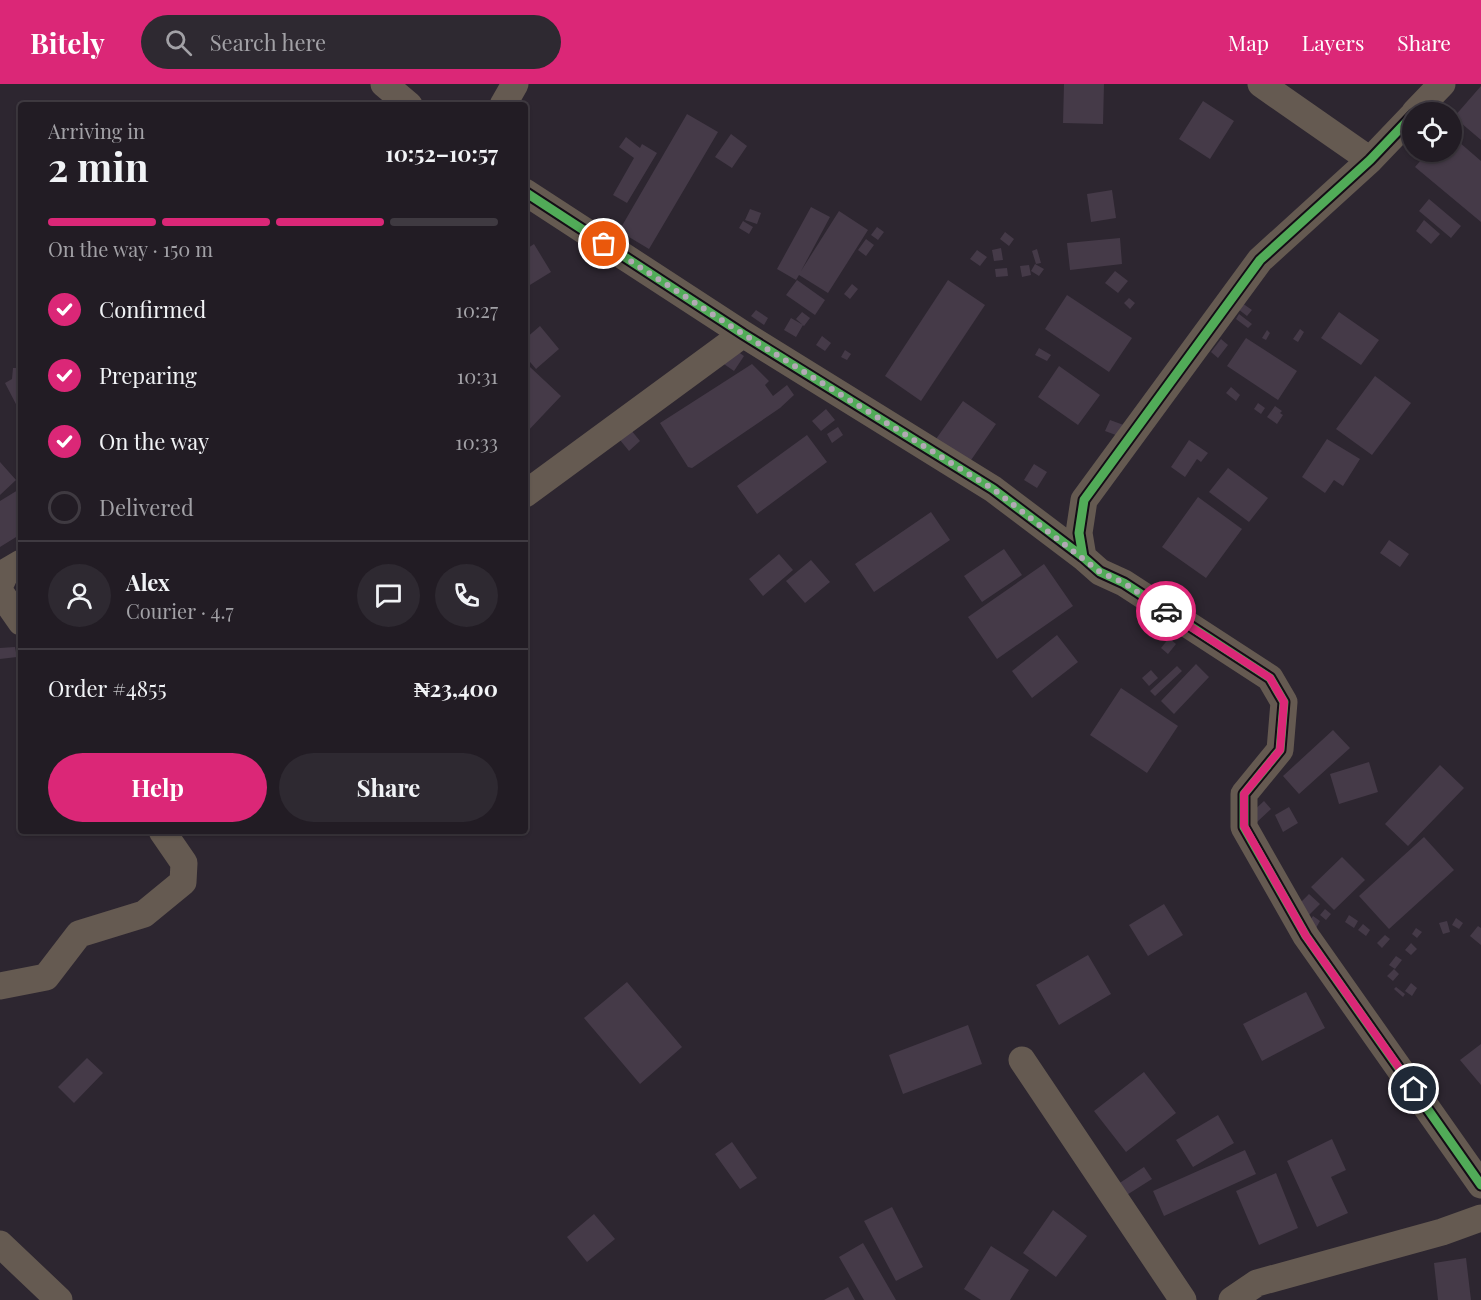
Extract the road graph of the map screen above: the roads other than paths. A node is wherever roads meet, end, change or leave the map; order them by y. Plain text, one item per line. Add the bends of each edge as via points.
1 (384, 84) edge
2 (515, 84) edge
3 (1261, 84) edge
4 (1442, 84) edge
5 (405, 102) edge
6 (505, 102) edge
7 (1425, 102) edge
8 (1402, 127) edge
9 (1370, 160) junction
10 (528, 194) edge
11 (743, 334) junction
12 (528, 492) edge
13 (1083, 557) junction
14 (18, 565) edge
15 (0, 585) edge
16 (0, 591) edge
17 (18, 618) edge
18 (164, 834) edge
19 (0, 986) edge
20 (1022, 1060) dead end
21 (1481, 1185) edge
22 (1481, 1218) edge
23 (0, 1244) edge
24 (1258, 1292) edge
25 (58, 1300) edge
26 (1183, 1300) edge
27 (1232, 1300) edge

1 - 5 street
2 - 6 street
3 - 9 street
4 - 7 street
8 - 9 street
9 - 13 street via 1260,260 1106,468 1084,500 1079,533
10 - 11 street
11 - 12 street
11 - 13 street via 993,489
13 - 21 street via 1100,572 1124,583 1270,678 1284,702 1280,750 1244,794 1244,826 1306,936
14 - 15 street via 6,572
16 - 17 street
18 - 19 street via 184,863 183,882 144,914 79,934 46,977
20 - 26 street
22 - 24 street
23 - 25 street
24 - 27 street

